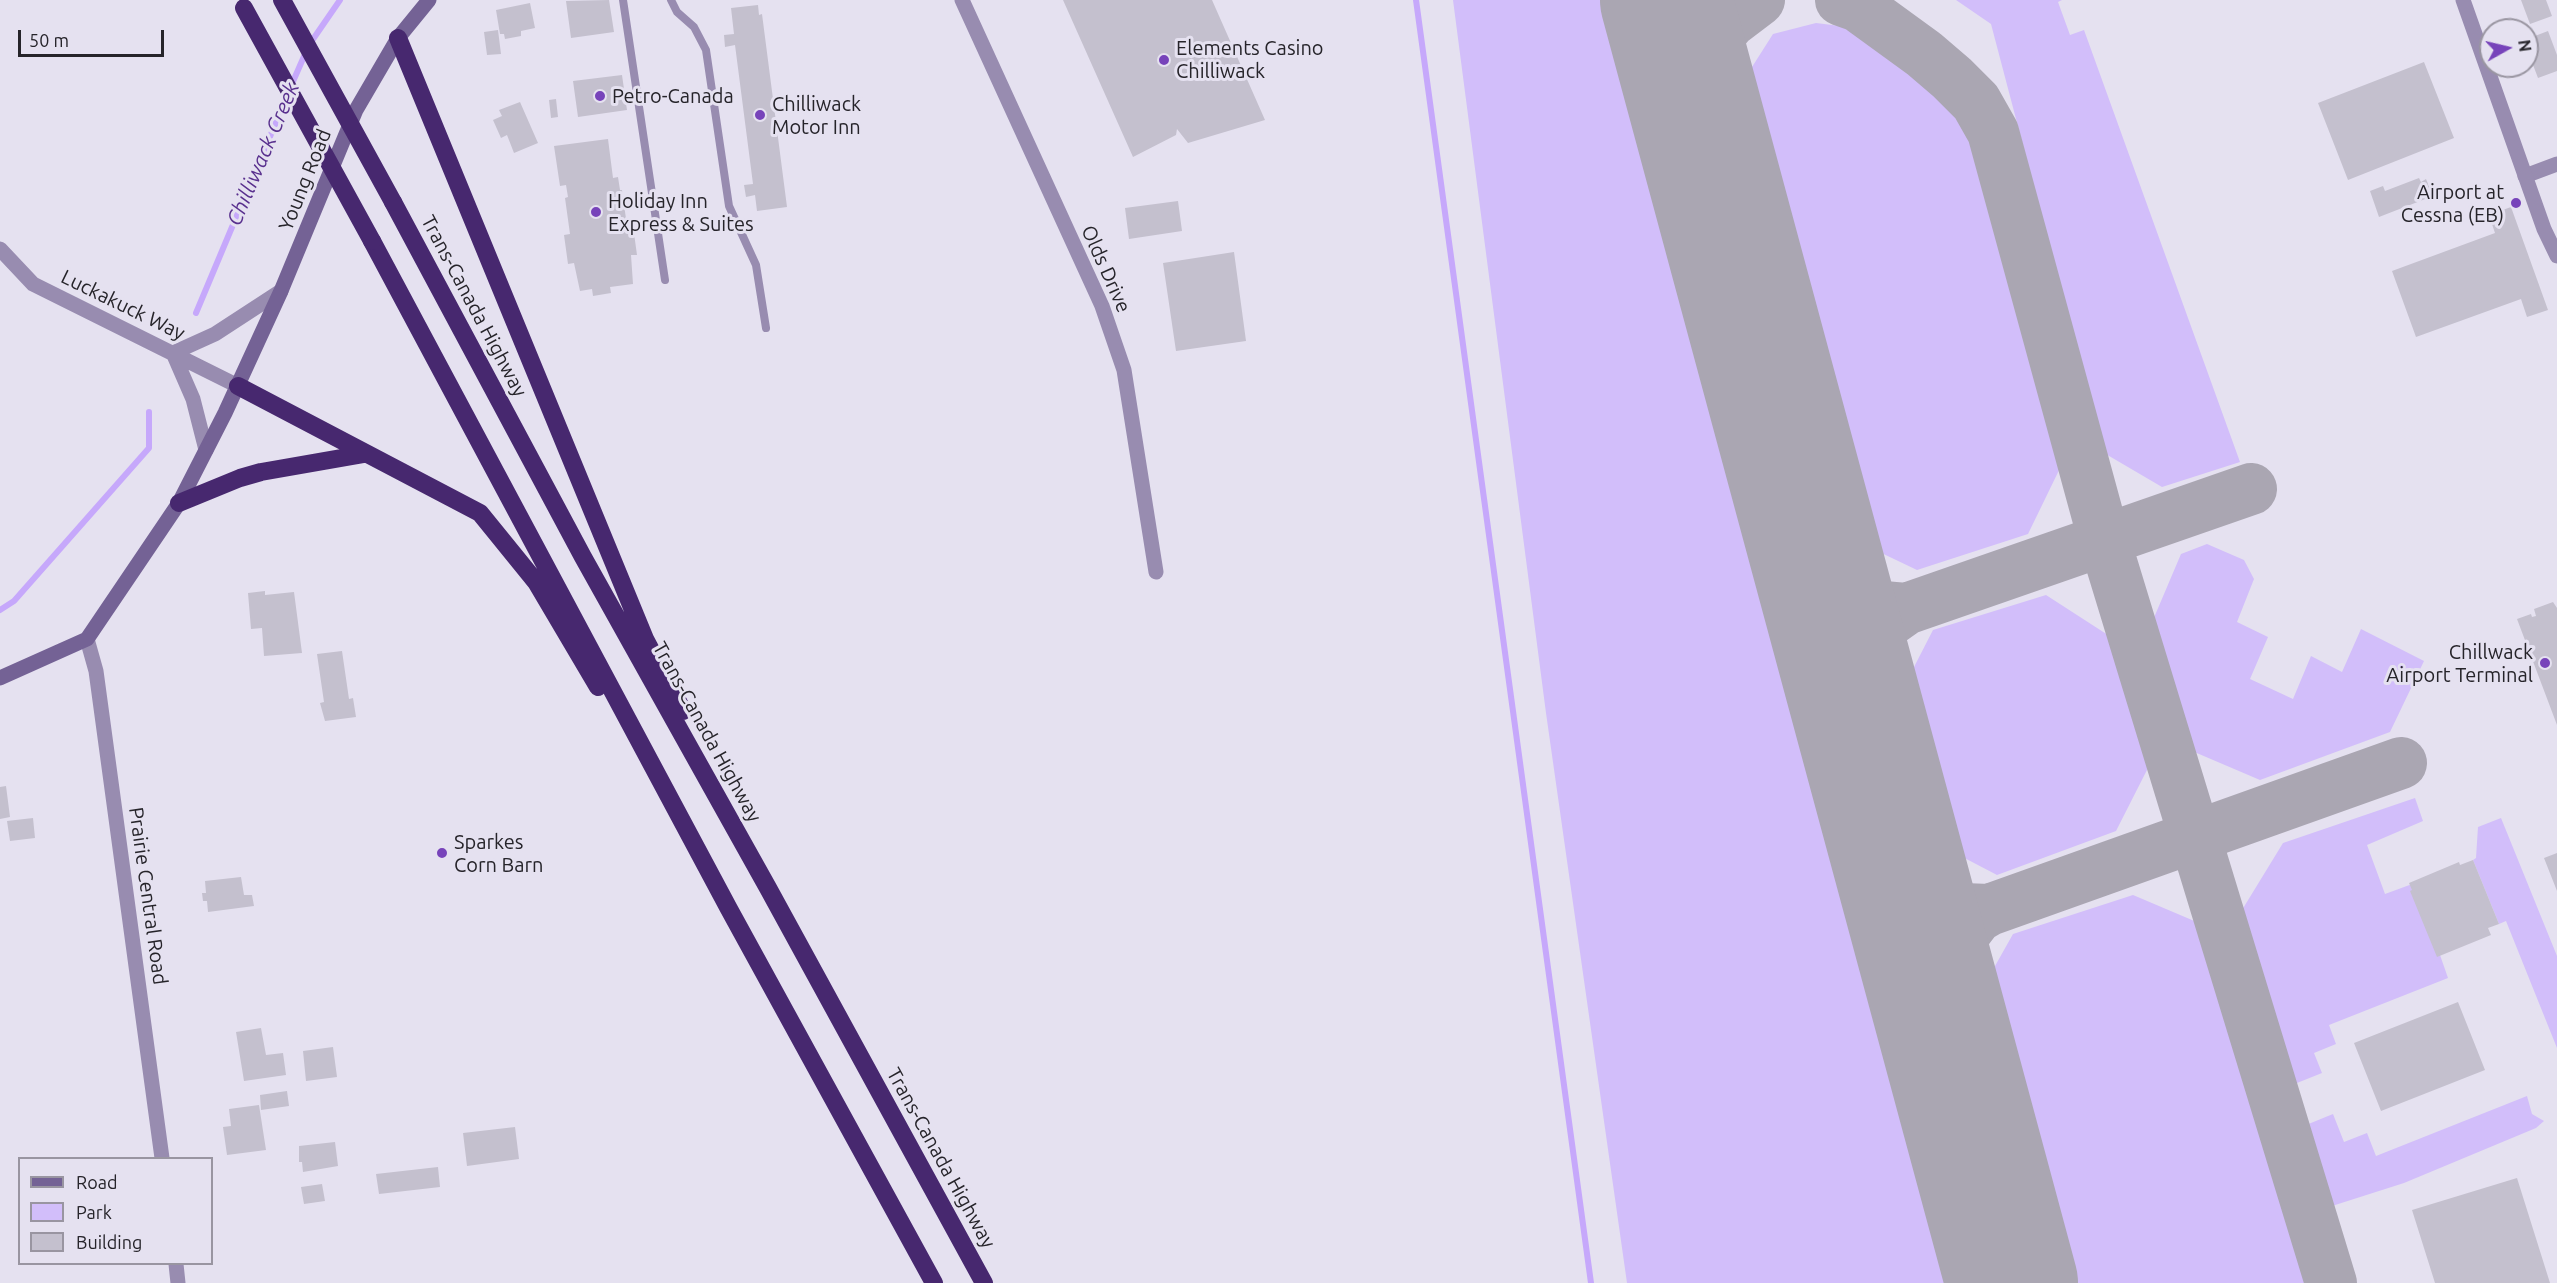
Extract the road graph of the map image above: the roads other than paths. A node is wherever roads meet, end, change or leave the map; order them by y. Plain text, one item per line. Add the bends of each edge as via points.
1 (282, 0) edge
2 (429, 0) edge
3 (623, 0) edge
4 (671, 0) edge
5 (962, 0) edge
6 (2463, 0) edge
7 (241, 4) edge
8 (398, 38) junction
9 (2557, 164) edge
10 (2525, 176) junction
11 (0, 249) edge
12 (2557, 256) edge
13 (664, 280) dead end
14 (282, 291) junction
15 (766, 328) dead end
16 (173, 353) junction
17 (238, 386) junction
18 (206, 450) junction
19 (364, 454) junction
20 (179, 503) junction
21 (1156, 572) dead end
22 (87, 639) junction
23 (0, 678) edge
24 (768, 888) junction
25 (729, 909) junction
26 (162, 1157) edge
27 (176, 1265) edge
28 (178, 1283) edge
29 (934, 1283) edge
30 (984, 1283) edge

1 - 24 highway, Trans-Canada Highway, bridge via 583,557
2 - 8 main road, Young Road
3 - 13 lane
4 - 15 lane via 677,12 694,27 706,50 729,206 756,265
5 - 21 street, Olds Drive via 1102,306 1124,370
6 - 10 street
7 - 25 highway, bridge
8 - 14 main road, Young Road via 356,110
8 - 24 highway via 645,639 719,780
9 - 10 street
10 - 12 street
11 - 16 street, Luckakuck Way via 33,284
14 - 16 street via 215,334
14 - 17 main road, Young Road
16 - 17 street, Luckakuck Way
16 - 18 street via 193,399
17 - 18 main road, Young Road
17 - 19 highway
18 - 20 main road, Young Road
19 - 20 highway via 261,472
19 - 25 highway via 480,513 536,582
20 - 22 main road, Young Road
22 - 23 main road
22 - 26 street, Prairie Central Road via 96,671
24 - 30 highway, Trans-Canada Highway
25 - 29 highway
27 - 28 street

